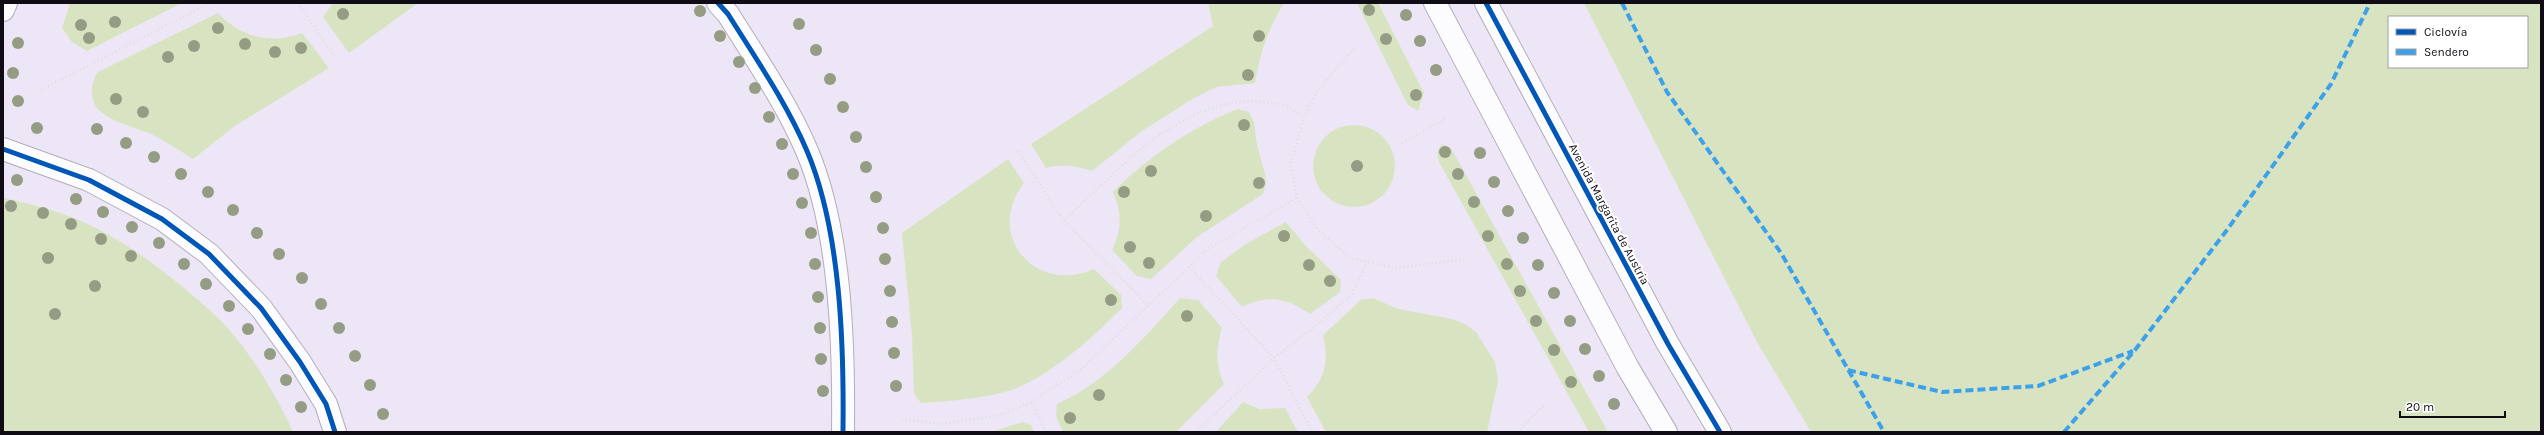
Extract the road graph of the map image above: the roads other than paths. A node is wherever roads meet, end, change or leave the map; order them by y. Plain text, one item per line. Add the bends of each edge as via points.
1 (6, 3) edge
2 (718, 3) edge
3 (1435, 3) edge
4 (1486, 3) edge
5 (3, 10) edge
6 (3, 149) edge
7 (335, 432) edge
8 (843, 432) edge
9 (1666, 432) edge
10 (1720, 432) edge

1 - 5 street
2 - 8 street via 728,14 782,100 808,152 833,247 840,310
3 - 9 street via 1617,347
4 - 10 street, Avenida Margarita de Austria via 1668,344
6 - 7 street via 90,180 162,219 209,254 261,308 300,362 326,404

